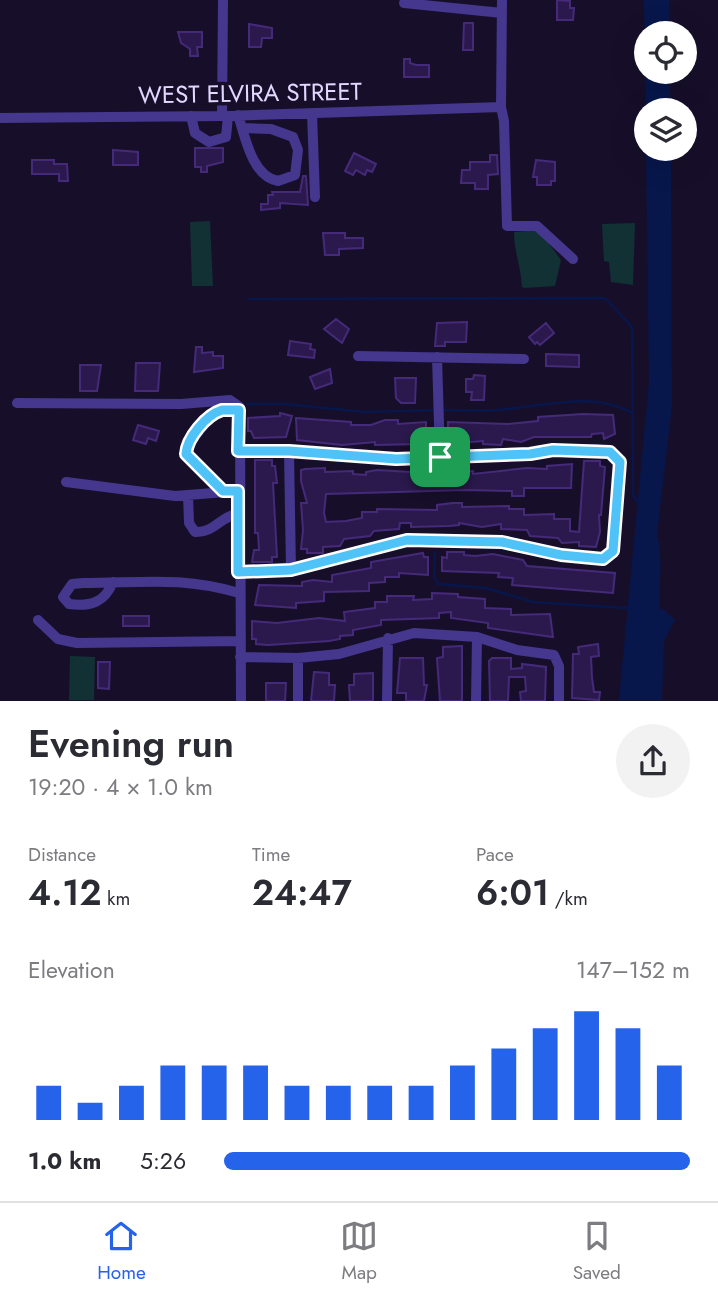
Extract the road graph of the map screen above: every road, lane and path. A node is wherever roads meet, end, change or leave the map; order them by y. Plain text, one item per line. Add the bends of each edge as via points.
1 (223, 0) edge
2 (502, 0) edge
3 (404, 3) dead end
4 (502, 13) junction
5 (501, 107) junction
6 (312, 113) junction
7 (191, 116) junction
8 (229, 116) junction
9 (0, 118) edge
10 (243, 128) junction
11 (315, 197) dead end
12 (573, 259) dead end
13 (358, 356) dead end
14 (438, 357) junction
15 (524, 359) dead end
16 (17, 403) dead end
17 (239, 408) junction
18 (238, 451) junction
19 (289, 451) junction
20 (440, 457) junction
21 (66, 482) dead end
22 (223, 491) junction
23 (238, 491) junction
24 (188, 495) junction
25 (238, 514) junction
26 (291, 570) junction
27 (238, 572) junction
28 (113, 582) dead end
29 (239, 593) junction
30 (38, 620) dead end
31 (477, 637) junction
32 (388, 638) junction
33 (240, 641) junction
34 (240, 657) junction
35 (298, 658) junction
36 (240, 701) edge
37 (298, 701) edge
38 (387, 701) edge
39 (476, 701) edge
40 (559, 701) edge

1 - 8 street
2 - 4 street
3 - 4 street
4 - 5 street
5 - 6 street, WEST ELVIRA STREET
5 - 12 street via 507,226 537,226
6 - 8 street, WEST ELVIRA STREET
6 - 11 street
7 - 8 street, WEST ELVIRA STREET
7 - 8 street via 195,133 209,142 226,137
7 - 9 street, WEST ELVIRA STREET
8 - 10 street
10 - 10 street via 248,147 268,178 285,180 295,174 298,150 293,138 271,129
13 - 14 street
14 - 15 street
14 - 20 street
16 - 17 street via 230,400
17 - 18 street
17 - 22 street via 213,413 186,448 190,459
18 - 19 street
18 - 23 street
19 - 20 street via 345,457
19 - 26 street
20 - 26 street via 610,452 620,462 613,551 603,559 502,542 407,540
21 - 24 street
22 - 23 street
22 - 24 street
23 - 25 street
24 - 25 street via 189,523 195,532 209,531 226,515
25 - 27 street
26 - 27 street
27 - 29 street
28 - 29 street via 200,582
29 - 33 street
30 - 33 street via 58,639 77,643
31 - 32 street via 414,633
31 - 39 street
31 - 40 street via 554,654 559,666
32 - 35 street via 340,654
32 - 38 street
33 - 34 street
34 - 35 street
34 - 36 street
35 - 37 street

